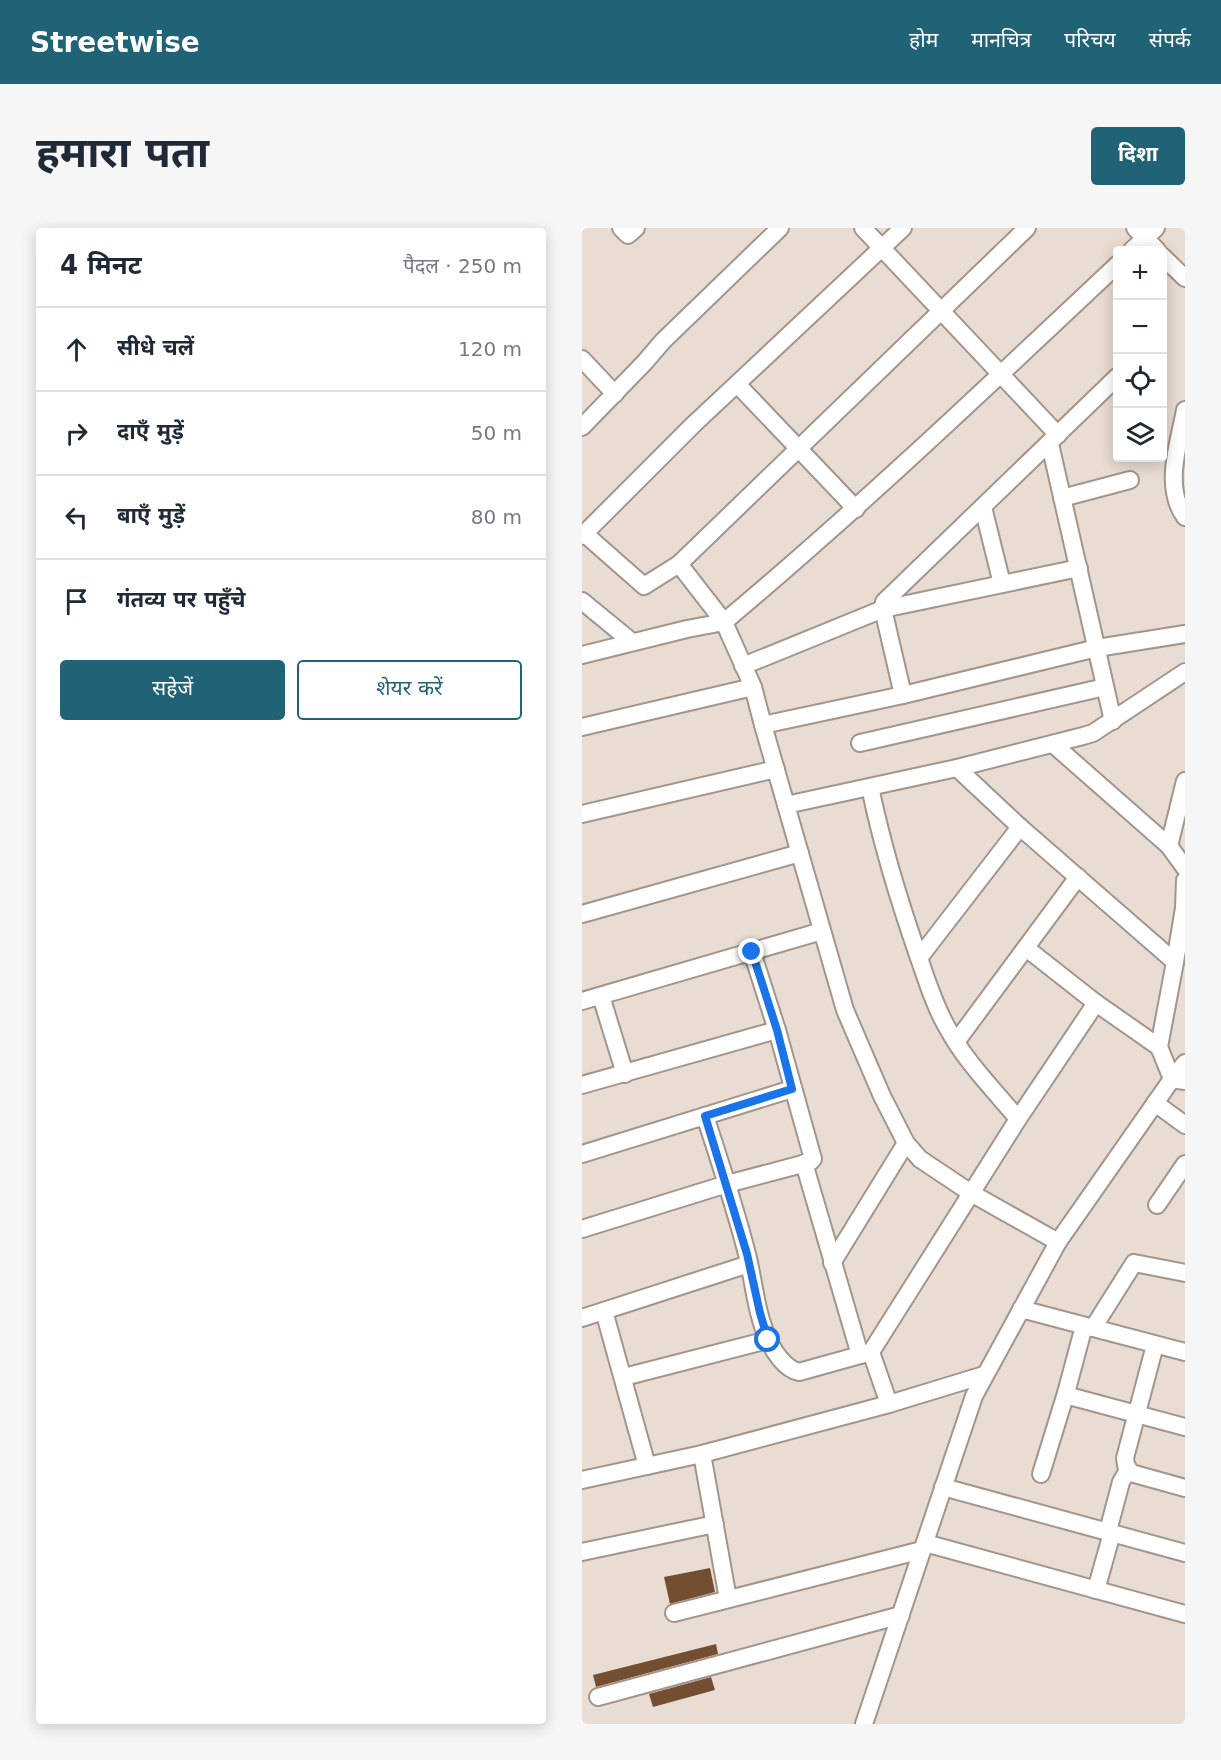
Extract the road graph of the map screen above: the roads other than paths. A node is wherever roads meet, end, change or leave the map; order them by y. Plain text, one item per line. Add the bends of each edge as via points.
1 (621, 228) edge
2 (636, 228) edge
3 (780, 228) edge
4 (863, 228) edge
5 (903, 228) edge
6 (1027, 228) edge
7 (1145, 232) edge
8 (1135, 246) edge
9 (1154, 246) edge
10 (882, 248) junction
11 (1167, 261) edge
12 (1113, 269) edge
13 (1185, 278) edge
14 (940, 310) junction
15 (582, 359) edge
16 (1001, 374) junction
17 (1113, 381) edge
18 (737, 384) junction
19 (615, 394) junction
20 (1185, 410) edge
21 (582, 427) edge
22 (1054, 440) junction
23 (798, 448) junction
24 (1130, 480) dead end
25 (1062, 498) junction
26 (983, 507) junction
27 (856, 508) junction
28 (1185, 517) edge
29 (584, 535) edge
30 (679, 564) junction
31 (1079, 568) junction
32 (1002, 584) junction
33 (582, 601) edge
34 (883, 609) junction
35 (724, 622) junction
36 (1185, 634) edge
37 (632, 642) junction
38 (1097, 648) junction
39 (582, 655) edge
40 (743, 666) junction
41 (1185, 672) edge
42 (753, 687) junction
43 (1105, 687) junction
44 (903, 695) junction
45 (1113, 721) junction
46 (763, 725) junction
47 (582, 727) edge
48 (860, 743) dead end
49 (1053, 744) junction
50 (957, 768) junction
51 (776, 769) junction
52 (1185, 782) edge
53 (870, 787) junction
54 (786, 805) junction
55 (582, 814) edge
56 (1020, 827) junction
57 (1169, 846) junction
58 (800, 853) junction
59 (1185, 868) edge
60 (1078, 878) junction
61 (1185, 880) edge
62 (582, 914) edge
63 (822, 931) junction
64 (1026, 948) junction
65 (752, 952) junction
66 (919, 958) junction
67 (1175, 962) junction
68 (602, 996) junction
69 (582, 1001) edge
70 (1096, 1003) junction
71 (777, 1030) junction
72 (956, 1042) junction
73 (1159, 1047) junction
74 (1185, 1063) edge
75 (625, 1074) junction
76 (1179, 1080) edge
77 (582, 1085) edge
78 (792, 1089) junction
79 (1155, 1103) junction
80 (705, 1116) junction
81 (1018, 1119) junction
82 (1185, 1125) edge
83 (906, 1143) junction
84 (582, 1154) edge
85 (804, 1163) junction
86 (1185, 1164) edge
87 (727, 1184) junction
88 (971, 1193) junction
89 (1157, 1205) dead end
90 (582, 1229) edge
91 (1058, 1242) junction
92 (831, 1263) junction
93 (749, 1264) junction
94 (1185, 1274) edge
95 (1021, 1309) junction
96 (604, 1311) junction
97 (582, 1318) edge
98 (1088, 1327) junction
99 (768, 1340) junction
100 (1155, 1345) junction
101 (1185, 1352) edge
102 (866, 1353) junction
103 (984, 1375) junction
104 (624, 1377) junction
105 (1066, 1393) junction
106 (889, 1404) junction
107 (1136, 1415) junction
108 (1185, 1427) edge
109 (702, 1454) junction
110 (647, 1466) junction
111 (1128, 1470) junction
112 (1041, 1474) dead end
113 (582, 1480) edge
114 (943, 1487) junction
115 (1185, 1488) edge
116 (715, 1524) junction
117 (1112, 1533) junction
118 (924, 1546) junction
119 (582, 1552) edge
120 (1185, 1553) edge
121 (1096, 1590) junction
122 (728, 1599) junction
123 (674, 1613) dead end
124 (1185, 1614) edge
125 (901, 1615) junction
126 (598, 1697) dead end
127 (864, 1724) edge

1 - 2 street via 627,235
3 - 19 street via 663,340
4 - 10 street
5 - 10 street
6 - 14 street
7 - 8 street
7 - 9 street
10 - 14 street
10 - 18 street
11 - 13 street
12 - 16 street
14 - 16 street
14 - 23 street
15 - 19 street
16 - 22 street
16 - 27 street
17 - 22 street
18 - 23 street
18 - 29 street
19 - 21 street
20 - 28 street via 1173,479 1179,509
22 - 25 street
22 - 26 street
23 - 27 street
23 - 30 street
24 - 25 street
25 - 31 street
26 - 32 street
26 - 34 street via 884,602
27 - 35 street
29 - 30 street via 644,586
30 - 35 street
31 - 32 street
31 - 38 street
32 - 34 street
33 - 37 street
34 - 40 street
34 - 44 street
35 - 37 street
35 - 40 street
36 - 38 street
37 - 39 street
38 - 43 street
38 - 44 street
40 - 42 street
41 - 45 street
42 - 46 street
42 - 47 street
43 - 45 street
43 - 48 street
44 - 46 street
45 - 49 street via 1093,733
46 - 51 street
49 - 50 street
49 - 57 street
50 - 53 street
50 - 56 street
51 - 54 street
51 - 55 street
52 - 57 street
53 - 54 street
53 - 66 street via 897,898
54 - 58 street
56 - 60 street
56 - 66 street
57 - 59 street
58 - 62 street
58 - 63 street
60 - 64 street
60 - 67 street
61 - 67 street
63 - 65 street
63 - 83 street via 845,1010
64 - 70 street
64 - 72 street
65 - 68 street
65 - 71 street
66 - 72 street
67 - 73 street
68 - 69 street
68 - 75 street
70 - 73 street
70 - 81 street
71 - 75 street
71 - 78 street
72 - 81 street
73 - 76 street
74 - 76 street
75 - 77 street
76 - 79 street
78 - 80 street
78 - 85 street via 814,1156
79 - 82 street
79 - 91 street
80 - 84 street
80 - 87 street
81 - 88 street
83 - 88 street via 920,1159
83 - 92 street
85 - 87 street
85 - 92 street
86 - 89 street
87 - 90 street
87 - 93 street
88 - 91 street
88 - 102 street
91 - 95 street
92 - 102 street
93 - 96 street
93 - 99 street
94 - 98 street via 1134,1263
95 - 98 street
95 - 103 street
96 - 97 street
96 - 104 street
98 - 100 street
98 - 105 street
99 - 102 street via 785,1364 799,1372
99 - 104 street
100 - 101 street
100 - 107 street
102 - 106 street
103 - 106 street
103 - 114 street via 964,1420
104 - 110 street
105 - 107 street
105 - 112 street
106 - 109 street
107 - 108 street
107 - 111 street via 1125,1458
109 - 110 street
109 - 116 street
110 - 113 street
111 - 115 street
111 - 117 street via 1108,1530
114 - 117 street
114 - 118 street
116 - 119 street
116 - 122 street
117 - 120 street
117 - 121 street
118 - 121 street
118 - 122 street
118 - 125 street
121 - 124 street
122 - 123 street
125 - 126 street
125 - 127 street

